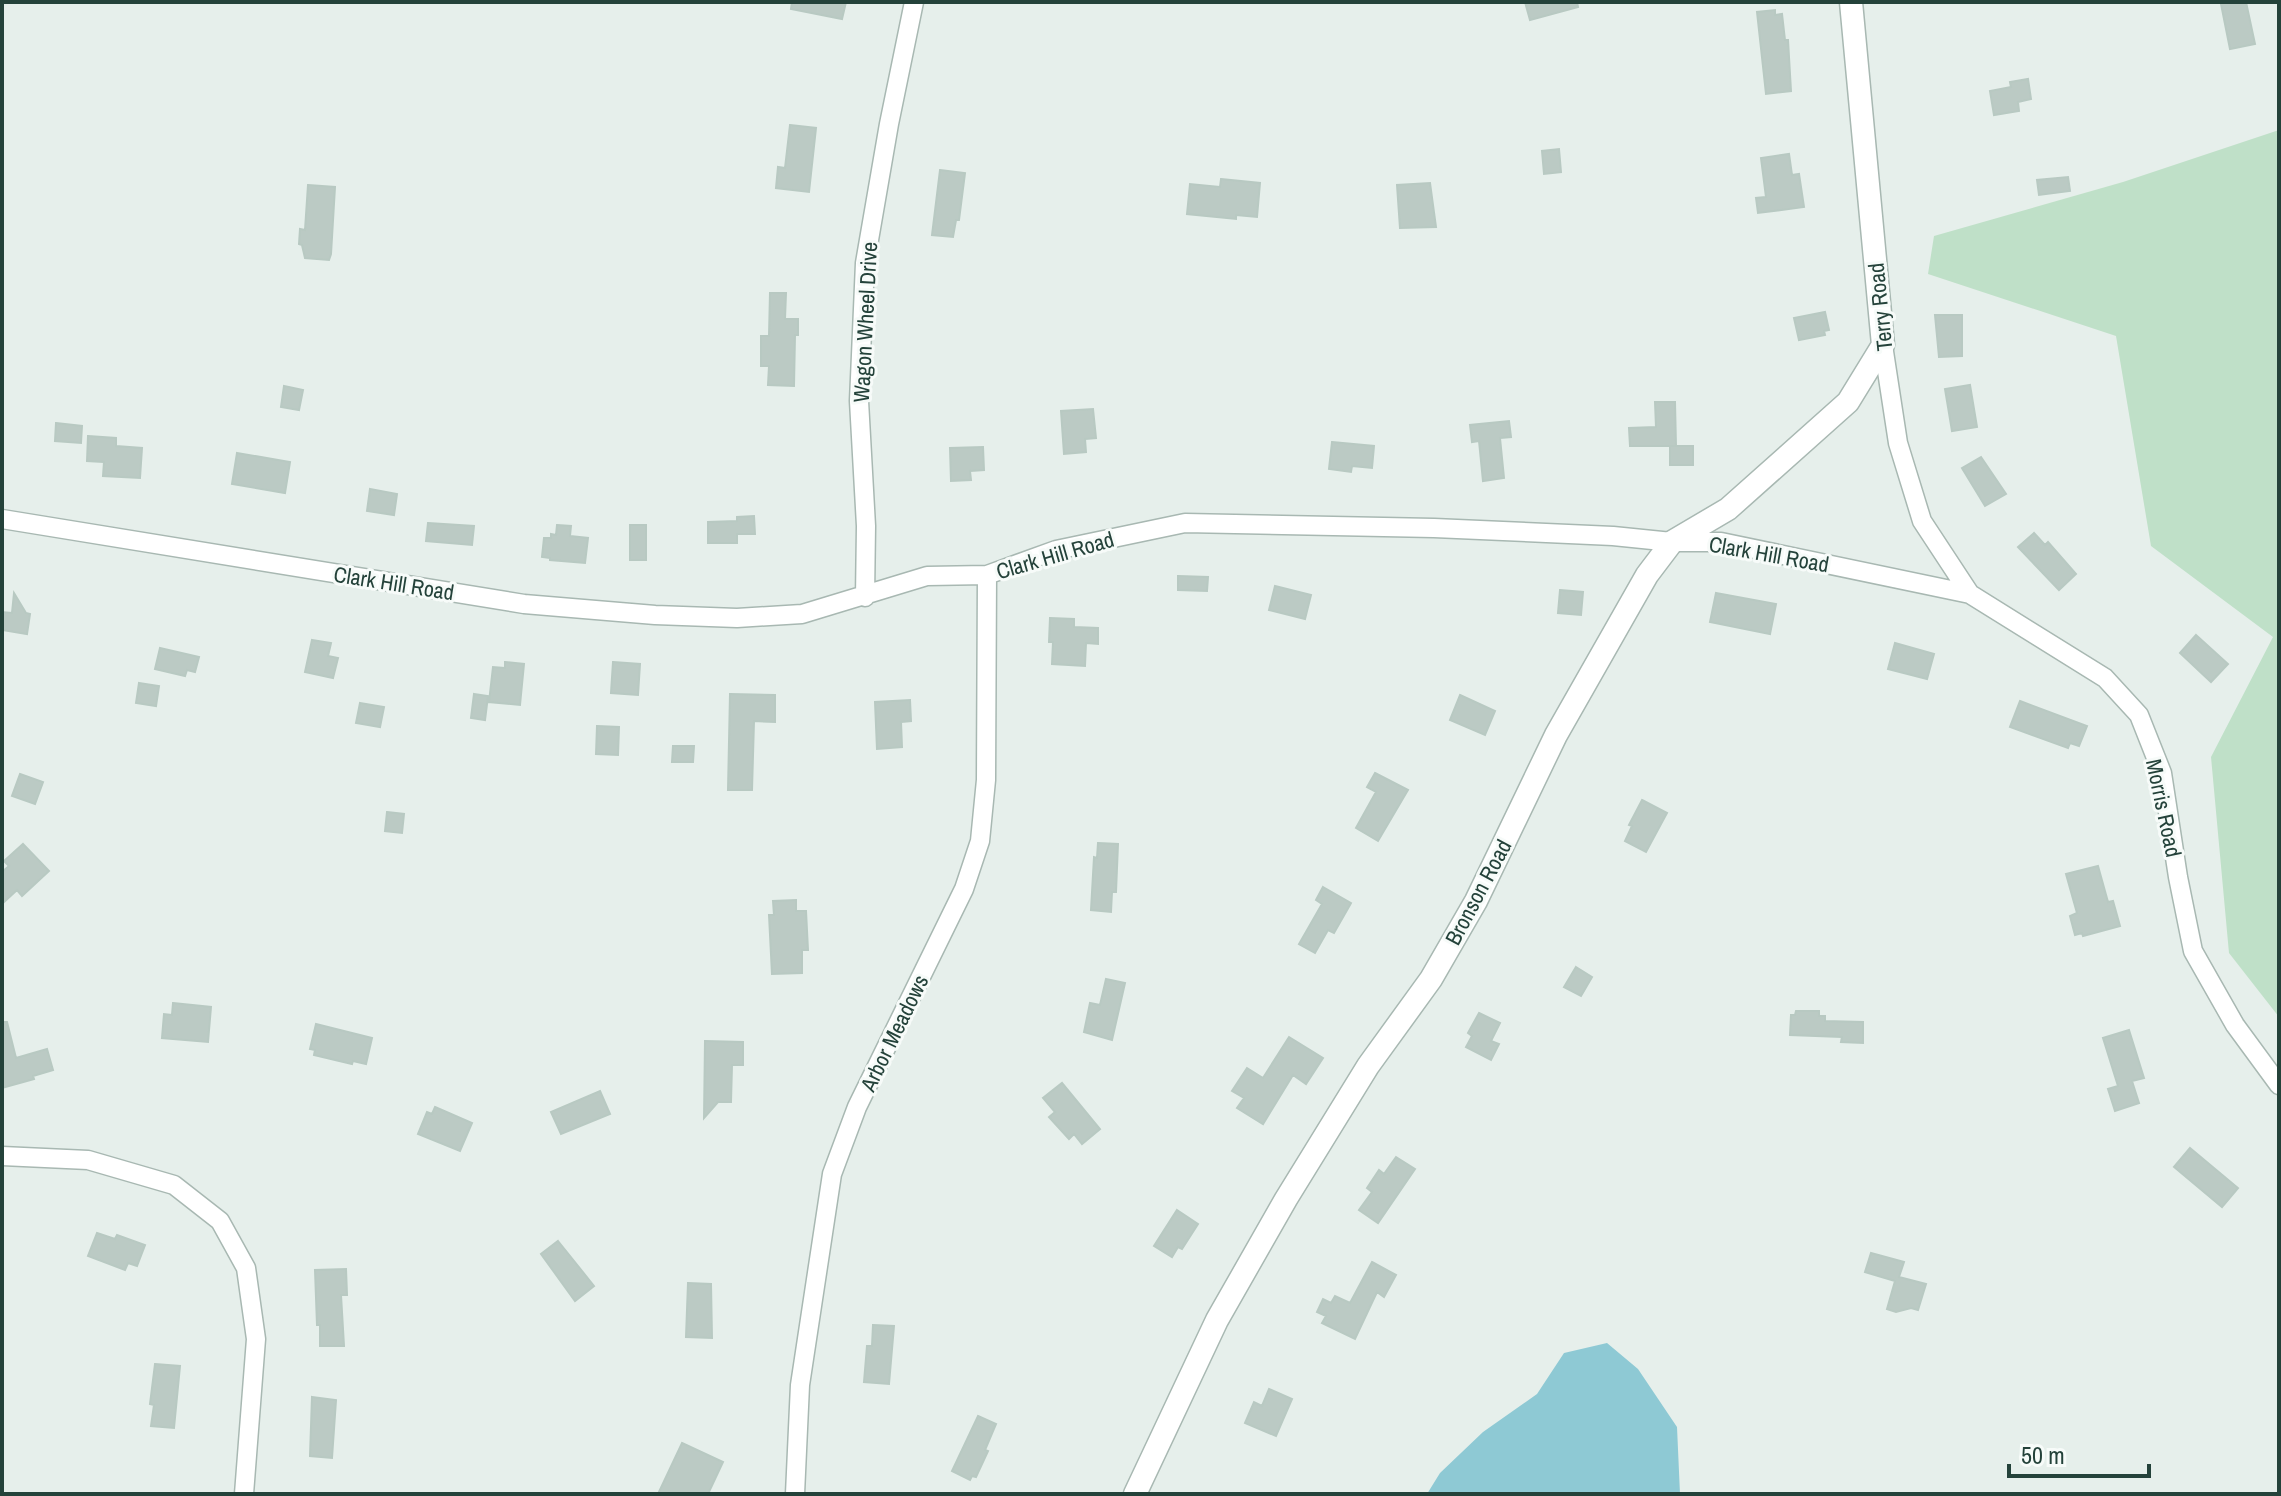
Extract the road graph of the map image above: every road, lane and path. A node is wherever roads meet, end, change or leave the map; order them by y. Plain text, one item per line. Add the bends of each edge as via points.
1 (914, 2) edge
2 (1851, 2) edge
3 (1883, 345) junction
4 (2, 519) edge
5 (1672, 542) junction
6 (987, 575) junction
7 (1970, 594) junction
8 (865, 597) junction
9 (2279, 1085) edge
10 (2, 1156) edge
11 (244, 1494) edge
12 (795, 1494) edge
13 (1135, 1494) edge

1 - 8 street, Wagon Wheel Drive via 865,263 859,401
2 - 3 street, Terry Road
3 - 5 street, Bronson Road via 1848,402 1728,509
3 - 7 street, Terry Road via 1898,443 1922,521
4 - 8 street, Clark Hill Road via 539,606 737,618 802,614
5 - 6 street, Clark Hill Road via 1434,528 1185,523 1056,550
5 - 7 street, Clark Hill Road via 1721,542
5 - 13 street, Bronson Road via 1647,575 1556,735 1476,901 1431,979 1368,1066 1217,1320
6 - 8 street, Clark Hill Road via 927,576
6 - 12 street, Arbor Meadows via 986,780 980,841 964,889 857,1107 832,1174 800,1385
7 - 9 street, Morris Road via 2105,678 2139,715 2162,773 2193,951 2235,1025
10 - 11 street via 88,1160 174,1185 220,1221 246,1268 256,1339

